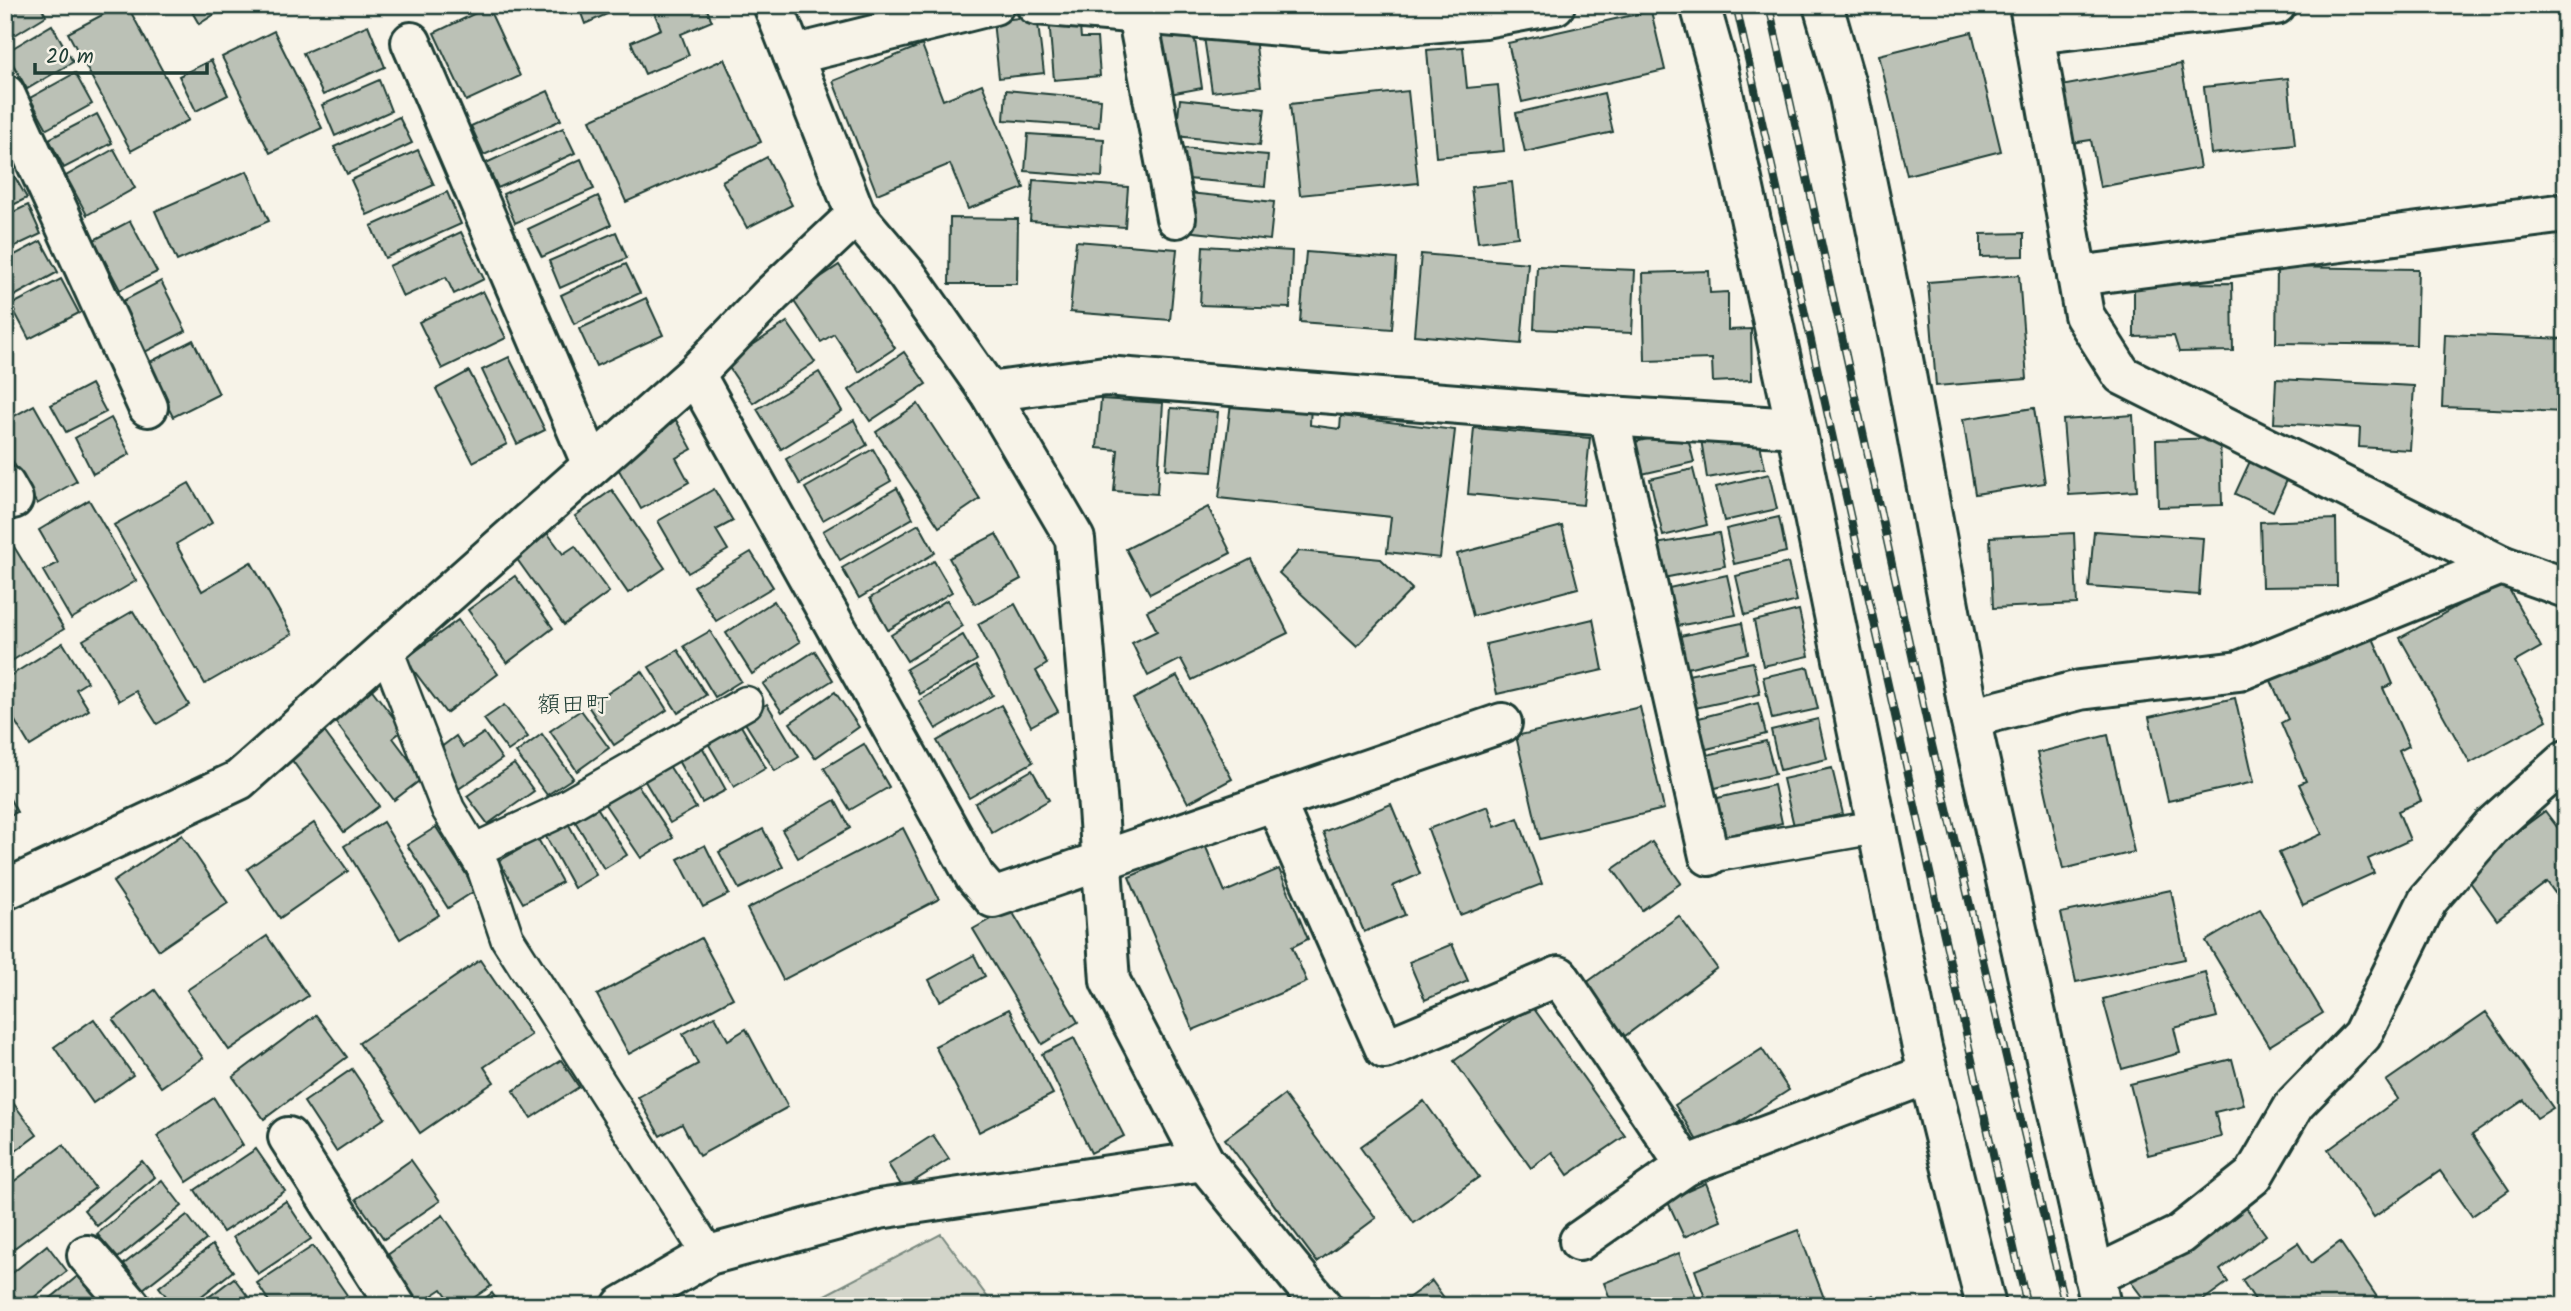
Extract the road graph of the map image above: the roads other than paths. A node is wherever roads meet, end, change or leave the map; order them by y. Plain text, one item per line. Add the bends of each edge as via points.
1 (773, 5) edge
2 (994, 5) edge
3 (1036, 5) edge
4 (1555, 5) edge
5 (1700, 5) edge
6 (1823, 5) edge
7 (2276, 5) edge
8 (1137, 14) junction
9 (1338, 18) edge
10 (2032, 20) edge
11 (411, 42) dead end
12 (793, 55) junction
13 (5, 94) edge
14 (2566, 213) edge
15 (856, 215) junction
16 (1176, 218) dead end
17 (2077, 276) junction
18 (695, 374) junction
19 (989, 392) junction
20 (148, 407) dead end
21 (1609, 416) junction
22 (1796, 428) junction
23 (592, 465) junction
24 (2501, 565) junction
25 (2566, 588) edge
26 (386, 649) junction
27 (746, 702) dead end
28 (1970, 718) junction
29 (1502, 723) dead end
30 (2566, 760) edge
31 (1275, 801) junction
32 (1877, 827) junction
33 (473, 851) junction
34 (1709, 856) joint
35 (1102, 860) junction
36 (5, 890) edge
37 (1928, 1074) junction
38 (288, 1137) dead end
39 (1205, 1161) junction
40 (1686, 1166) junction
41 (1579, 1241) dead end
42 (87, 1255) dead end
43 (709, 1255) junction
44 (2097, 1291) edge
45 (131, 1306) edge
46 (396, 1306) edge
47 (622, 1306) edge
48 (1322, 1306) edge
49 (1986, 1306) edge

1 - 12 street
2 - 12 street
3 - 8 street
4 - 9 street via 1484,18
5 - 22 street
6 - 28 street via 1849,92
7 - 10 street
8 - 9 street
8 - 16 street
10 - 17 street
11 - 23 street
12 - 15 street
13 - 20 street
14 - 17 street
15 - 18 street
15 - 19 street via 907,275
17 - 24 street via 2084,315 2122,375
18 - 23 street
18 - 35 street via 975,877 993,898
19 - 21 street via 1105,376
19 - 35 street via 1075,539
21 - 22 street
21 - 34 street
22 - 32 street
23 - 26 street
24 - 25 street
24 - 28 street via 2239,671 2080,690
26 - 33 lane via 448,808
26 - 36 street via 239,780
27 - 33 lane via 551,815
28 - 44 street
29 - 31 street
30 - 44 street via 2491,827 2428,900 2362,1035 2295,1104 2253,1176 2179,1236
31 - 35 street
31 - 40 street via 1385,1049 1559,976
32 - 34 lane
32 - 37 street
33 - 43 lane via 507,938
35 - 39 street via 1110,981
37 - 40 street
37 - 49 street
38 - 46 street
39 - 43 street via 879,1209
39 - 48 street
40 - 41 street
42 - 45 street
43 - 47 street

